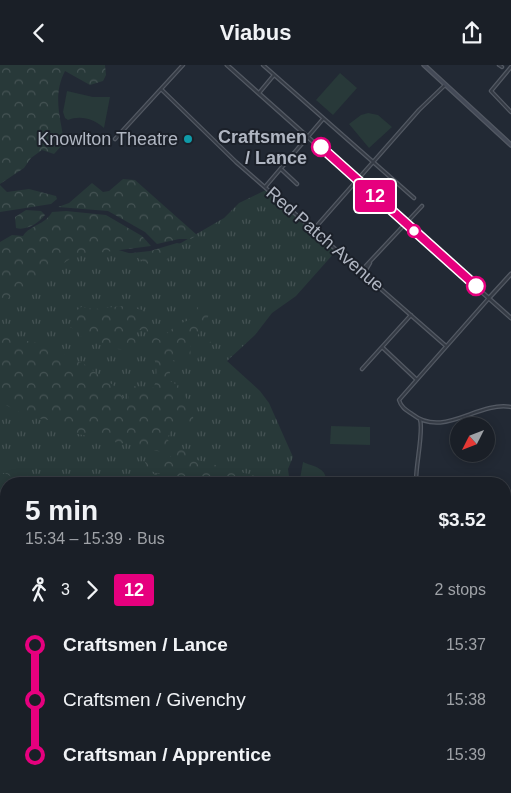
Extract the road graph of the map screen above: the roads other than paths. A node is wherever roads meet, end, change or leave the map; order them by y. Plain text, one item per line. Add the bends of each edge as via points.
1 (183, 65) edge
2 (228, 65) edge
3 (263, 65) edge
4 (424, 65) edge
5 (499, 65) edge
6 (502, 67) dead end
7 (511, 67) edge
8 (274, 75) junction
9 (445, 84) junction
10 (162, 89) junction
11 (259, 93) junction
12 (511, 112) edge
13 (323, 119) junction
14 (309, 137) junction
15 (115, 139) dead end
16 (511, 145) edge
17 (373, 162) junction
18 (281, 169) junction
19 (357, 180) junction
20 (297, 184) dead end
21 (265, 187) junction
22 (414, 199) dead end
23 (422, 206) dead end
24 (406, 224) junction
25 (314, 229) junction
26 (370, 263) junction
27 (361, 271) junction
28 (364, 273) junction
29 (511, 274) edge
30 (489, 298) junction
31 (411, 315) junction
32 (511, 318) edge
33 (446, 346) junction
34 (382, 347) junction
35 (362, 369) dead end
36 (416, 379) junction
37 (511, 407) edge
38 (420, 419) junction
39 (427, 422) junction
40 (422, 425) junction
41 (416, 477) edge

1 - 10 street
2 - 11 street
3 - 8 street
4 - 9 main road
5 - 6 street
7 - 12 street via 491,91
8 - 11 street
8 - 13 street
9 - 16 main road
9 - 17 street
10 - 15 street
10 - 21 street, Red Patch Avenue
11 - 14 street
13 - 14 street
13 - 17 street
14 - 18 street
14 - 19 street
17 - 19 street
17 - 22 street
18 - 20 street
18 - 21 street
19 - 24 street
19 - 25 street
21 - 25 street, Red Patch Avenue
23 - 24 street
24 - 26 street
24 - 30 street
25 - 27 street, Red Patch Avenue
26 - 27 street
26 - 28 street
27 - 28 street, Red Patch Avenue
28 - 31 street, Red Patch Avenue
29 - 30 street
30 - 32 street
30 - 33 street
31 - 33 street, Red Patch Avenue
31 - 34 street
33 - 36 street
34 - 35 street
34 - 36 street
36 - 38 street via 399,400 403,407
37 - 39 street via 494,406 445,423
38 - 39 street
38 - 40 street
39 - 40 street
40 - 41 street

